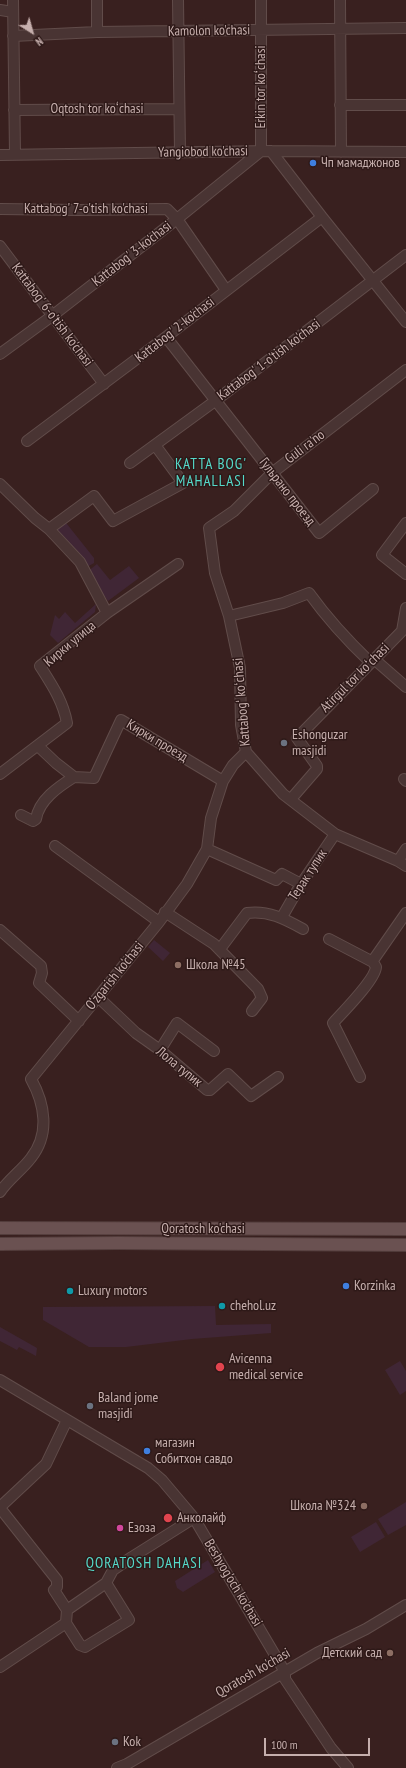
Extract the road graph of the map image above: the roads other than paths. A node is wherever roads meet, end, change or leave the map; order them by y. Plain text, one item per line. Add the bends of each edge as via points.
1 (13, 0) edge
2 (97, 0) edge
3 (178, 0) edge
4 (261, 0) edge
5 (340, 0) edge
6 (0, 10) edge
7 (13, 12) junction
8 (340, 28) junction
9 (406, 28) edge
10 (260, 30) junction
11 (97, 32) junction
12 (178, 32) junction
13 (13, 36) junction
14 (406, 104) edge
15 (340, 105) junction
16 (179, 109) junction
17 (14, 110) junction
18 (266, 151) junction
19 (180, 152) junction
20 (341, 152) junction
21 (406, 152) edge
22 (0, 154) edge
23 (15, 154) junction
24 (0, 209) edge
25 (322, 217) junction
26 (177, 219) junction
27 (0, 246) edge
28 (406, 255) edge
29 (373, 282) junction
30 (226, 290) junction
31 (52, 316) junction
32 (406, 322) edge
33 (166, 338) junction
34 (0, 354) edge
35 (406, 370) edge
36 (104, 384) junction
37 (215, 401) junction
38 (27, 441) dead end
39 (155, 445) junction
40 (130, 463) dead end
41 (272, 473) junction
42 (0, 484) edge
43 (373, 489) dead end
44 (406, 523) edge
45 (209, 528) joint
46 (49, 529) junction
47 (178, 564) dead end
48 (406, 574) edge
49 (406, 608) edge
50 (107, 613) junction
51 (229, 616) junction
52 (404, 626) edge
53 (372, 661) junction
54 (406, 687) edge
55 (38, 746) junction
56 (246, 752) junction
57 (0, 774) edge
58 (74, 777) junction
59 (223, 781) junction
60 (291, 799) junction
61 (21, 814) dead end
62 (335, 834) junction
63 (55, 846) dead end
64 (207, 849) junction
65 (406, 849) edge
66 (402, 864) edge
67 (301, 884) junction
68 (165, 912) junction
69 (406, 913) edge
70 (282, 917) junction
71 (159, 922) junction
72 (303, 928) dead end
73 (0, 930) edge
74 (328, 939) dead end
75 (220, 950) junction
76 (373, 962) junction
77 (98, 997) junction
78 (252, 1011) dead end
79 (79, 1021) junction
80 (160, 1050) junction
81 (214, 1051) dead end
82 (278, 1076) dead end
83 (360, 1077) dead end
84 (0, 1192) edge
85 (0, 1228) edge
86 (406, 1229) edge
87 (0, 1244) edge
88 (406, 1245) edge
89 (0, 1380) edge
90 (67, 1420) junction
91 (0, 1508) edge
92 (194, 1518) junction
93 (106, 1583) junction
94 (406, 1605) edge
95 (67, 1610) junction
96 (66, 1623) junction
97 (0, 1667) edge
98 (285, 1672) junction
99 (117, 1768) edge
100 (348, 1768) edge

1 - 7 street
2 - 11 street
3 - 12 street
4 - 10 street, Erkin tor koʻchasi
5 - 8 street
6 - 7 street
7 - 13 street
8 - 9 street, Kamolon ko'chasi
8 - 10 street, Kamolon ko'chasi
8 - 15 street
10 - 12 street, Kamolon ko'chasi
10 - 18 street, Erkin tor koʻchasi
11 - 12 street, Kamolon ko'chasi
11 - 13 street, Kamolon ko'chasi
12 - 16 street
13 - 17 street
14 - 15 street
15 - 20 street
16 - 17 street, Oqtosh tor koʻchasi
16 - 19 street
17 - 23 street
18 - 19 street, Yangiobod ko'chasi
18 - 20 street, Yangiobod ko'chasi
18 - 25 street
18 - 26 street, Kattabog' 3-ko'chasi
19 - 23 street, Yangiobod ko'chasi
20 - 21 street, Yangiobod ko'chasi
22 - 23 street, Yangiobod ko'chasi
24 - 26 street, Kattabog' 7-o'tish ko'chasi via 167,209
25 - 29 street
25 - 30 street, Kattabog' 2-ko'chasi
26 - 30 street, Kattabog' 7-o'tish ko'chasi
26 - 31 street, Kattabog' 3-ko'chasi
27 - 31 street, Kattabog' 6-o'tish ko'chasi
28 - 29 street, Kattabog' 1-o'tish ko'chasi
29 - 32 street
29 - 37 street, Kattabog' 1-o'tish ko'chasi
30 - 33 street, Kattabog' 2-ko'chasi
31 - 34 street, Kattabog' 3-ko'chasi
31 - 36 street, Kattabog' 6-o'tish ko'chasi
33 - 36 street, Kattabog' 2-ko'chasi
33 - 37 street, Гульрано проезд
35 - 41 street, Guli ra'no
36 - 38 street, Kattabog' 2-ko'chasi
37 - 39 street, Kattabog' 1-o'tish ko'chasi
37 - 41 street, Гульрано проезд
39 - 40 street, Kattabog' 1-o'tish ko'chasi
39 - 46 street via 183,483 114,521 94,496
41 - 43 street, Гульрано проезд via 320,533
41 - 45 street, Guli ra'no via 234,511
42 - 46 street
44 - 48 street via 382,555
45 - 51 street, Kattabogʻ koʻchasi via 215,573
46 - 50 street via 80,562
47 - 50 street, Кирки улица
49 - 52 street, Atirgul tor koʻchasi
50 - 55 street, Кирки улица via 40,666 58,695 67,723
51 - 53 street via 283,603 309,593 348,641
51 - 56 street, Kattabogʻ koʻchasi via 240,668 241,725
52 - 53 street, Atirgul tor koʻchasi
53 - 54 street
53 - 60 street, Atirgul tor koʻchasi via 297,738 317,769
55 - 57 street, Кирки улица
55 - 58 street
56 - 59 street, O‘zgarish ko‘chasi via 233,765
56 - 60 street, Kattabogʻ koʻchasi via 283,794
58 - 59 street, Кирки проезд via 94,778 121,720
58 - 61 street via 43,801 36,819 33,821
59 - 64 street, O‘zgarish ko‘chasi via 211,818
60 - 62 street, Kattabogʻ koʻchasi
62 - 66 street, Kattabogʻ koʻchasi
62 - 67 street, Терак тупик
63 - 71 street
64 - 67 street via 276,880 282,874
64 - 68 street, O‘zgarish ko‘chasi via 187,884
65 - 66 street
67 - 70 street, Терак тупик
68 - 71 street, O‘zgarish ko‘chasi
68 - 75 street
69 - 76 street
70 - 72 street, Терак тупик
70 - 75 street, Терак тупик via 247,913
71 - 77 street, O‘zgarish ko‘chasi
73 - 79 street via 41,966 40,983
74 - 76 street
75 - 78 street via 262,995 261,1001
76 - 83 street via 376,971 333,1023
77 - 79 street, O‘zgarish ko‘chasi
77 - 80 street, Лола тупик via 136,1033
79 - 84 street, O‘zgarish ko‘chasi via 31,1079 42,1106 42,1135 32,1157
80 - 81 street via 177,1023
80 - 82 street, Лола тупик via 208,1090 228,1074 251,1096
85 - 86 main road, Qoratosh ko'chasi
87 - 88 main road, Qoratosh ko'chasi
89 - 90 street, Beshyog'och ko'chasi
90 - 91 street via 46,1464
90 - 92 street, Beshyog'och ko'chasi via 148,1468 174,1492
91 - 95 street via 57,1580 57,1587 54,1590
92 - 93 street via 113,1570
92 - 98 street, Beshyog'och ko'chasi
93 - 95 street
93 - 96 street via 129,1620 85,1647 80,1645
94 - 98 street, Qoratosh ko'chasi
95 - 96 street
96 - 97 street
98 - 99 street, Qoratosh ko'chasi
98 - 100 street, Beshyog'och ko'chasi via 284,1679 330,1748

